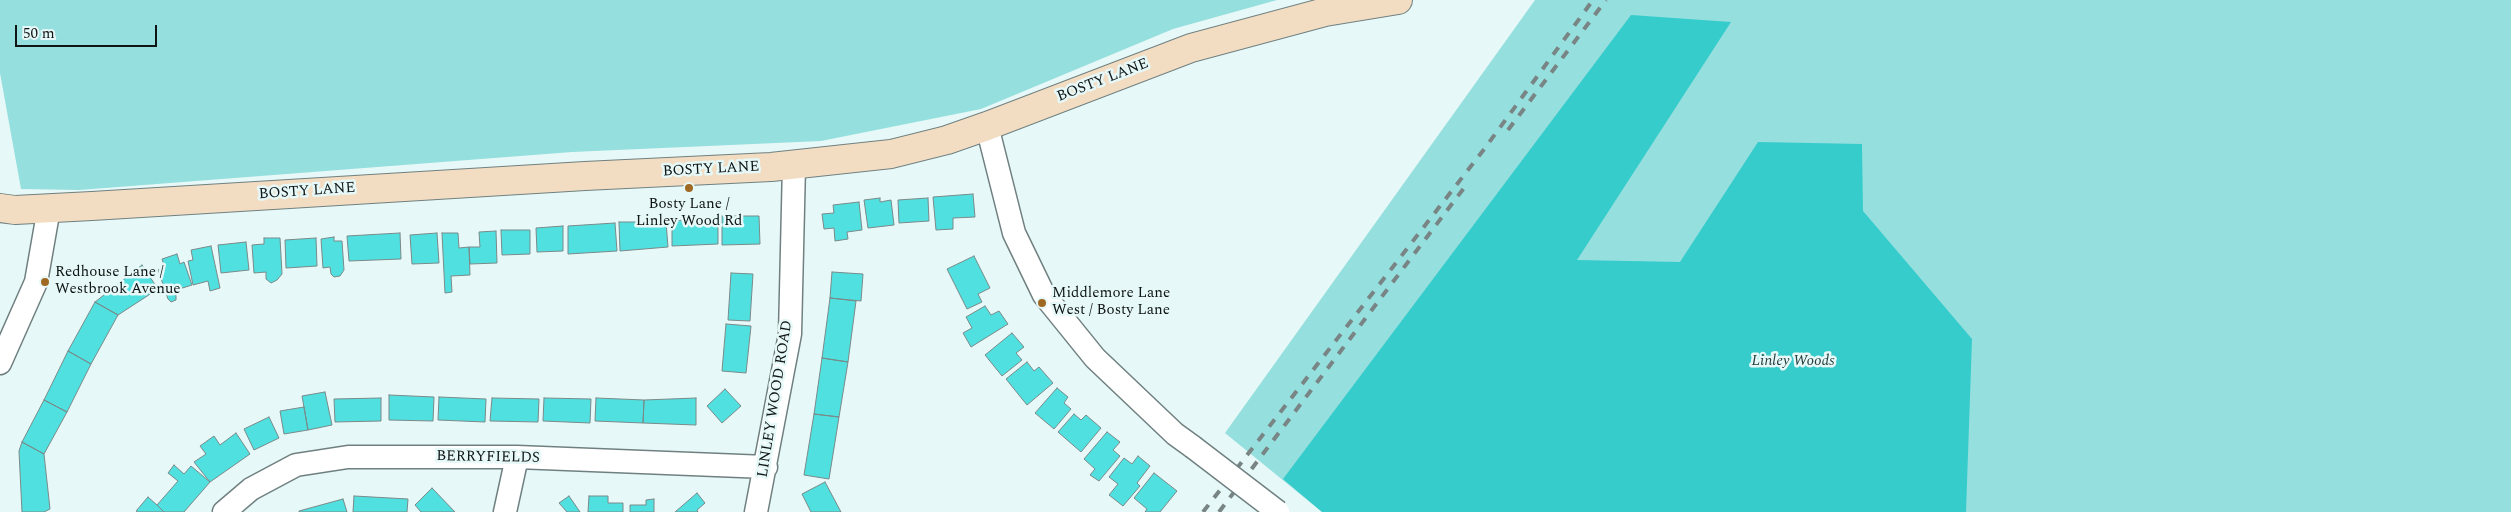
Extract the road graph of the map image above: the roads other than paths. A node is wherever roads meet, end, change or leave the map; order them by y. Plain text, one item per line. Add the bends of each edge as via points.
1 (1398, 0) edge
2 (987, 126) junction
3 (794, 165) junction
4 (0, 208) edge
5 (49, 208) junction
6 (0, 363) edge
7 (517, 457) junction
8 (766, 467) junction
9 (224, 512) edge
10 (505, 512) edge
11 (756, 512) edge
12 (1278, 512) edge

1 - 2 main road, BOSTY LANE via 1325,12 1191,48
2 - 3 main road, BOSTY LANE via 890,154
2 - 12 street, bridge via 1014,233 1044,295 1095,358 1175,434
3 - 5 main road, BOSTY LANE
3 - 8 street, LINLEY WOOD ROAD via 790,334
4 - 5 main road, BOSTY LANE
5 - 6 street via 36,282
7 - 8 street, BERRYFIELDS
7 - 9 street, BERRYFIELDS via 348,457 296,465 251,489
7 - 10 street
8 - 11 street, LINLEY WOOD ROAD

